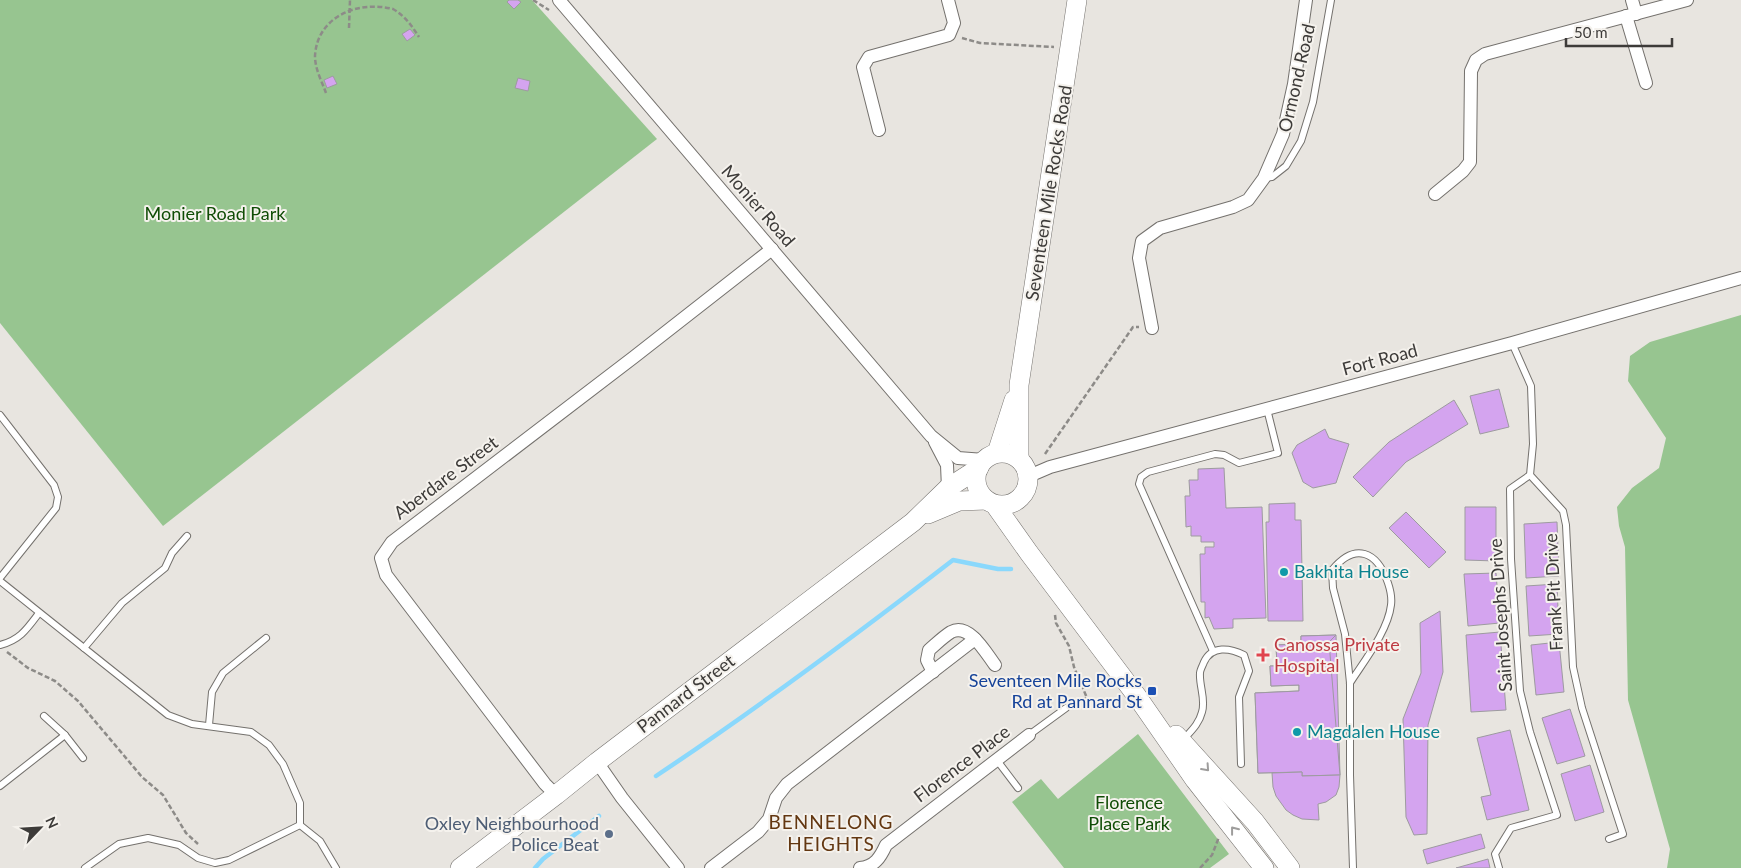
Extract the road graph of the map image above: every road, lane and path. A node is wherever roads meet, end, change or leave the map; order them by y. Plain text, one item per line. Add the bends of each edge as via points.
1 (350, 0) edge
2 (559, 0) edge
3 (948, 0) edge
4 (1078, 0) edge
5 (1306, 0) edge
6 (1331, 0) edge
7 (1632, 0) edge
8 (1687, 0) edge
9 (359, 4) dead end
10 (341, 10) dead end
11 (1631, 15) junction
12 (349, 28) dead end
13 (949, 35) junction
14 (419, 37) dead end
15 (1071, 48) junction
16 (1646, 84) dead end
17 (326, 93) dead end
18 (879, 130) dead end
19 (1264, 178) junction
20 (1435, 194) dead end
21 (772, 249) junction
22 (1741, 278) edge
23 (1152, 328) joint
24 (1512, 343) junction
25 (1019, 385) junction
26 (1266, 409) junction
27 (0, 414) edge
28 (931, 436) junction
29 (1045, 454) dead end
30 (1019, 459) junction
31 (987, 460) junction
32 (1530, 475) junction
33 (1029, 476) junction
34 (948, 488) junction
35 (991, 502) junction
36 (1015, 502) junction
37 (913, 522) junction
38 (187, 536) dead end
39 (1029, 553) junction
40 (0, 579) edge
41 (1055, 611) dead end
42 (39, 613) junction
43 (266, 638) dead end
44 (975, 639) junction
45 (0, 646) edge
46 (84, 648) junction
47 (1213, 651) junction
48 (995, 666) dead end
49 (933, 672) junction
50 (1350, 683) junction
51 (1136, 695) junction
52 (1066, 708) joint
53 (44, 716) dead end
54 (209, 725) junction
55 (65, 735) junction
56 (1029, 735) joint
57 (1182, 741) junction
58 (83, 758) dead end
59 (996, 759) junction
60 (596, 762) junction
61 (1241, 764) dead end
62 (0, 786) edge
63 (1018, 788) dead end
64 (556, 796) junction
65 (300, 825) junction
66 (1220, 833) dead end
67 (1609, 839) dead end
68 (199, 845) dead end
69 (877, 866) edge
70 (85, 868) edge
71 (336, 868) edge
72 (460, 868) edge
73 (678, 868) edge
74 (711, 868) edge
75 (860, 868) edge
76 (1200, 868) edge
77 (1264, 868) edge
78 (1290, 868) edge
79 (1353, 868) edge
80 (1499, 868) edge

1 - 12 path
2 - 21 street, Monier Road
3 - 13 street via 954,23
4 - 15 main road, Seventeen Mile Rocks Road
5 - 19 street, Ormond Road via 1283,134
6 - 19 lane, Ormond Road via 1313,102 1301,141 1286,166 1272,177
7 - 11 street
8 - 11 street
9 - 14 path via 391,8 402,15
10 - 17 path via 323,28 318,40 315,58
11 - 16 street
11 - 20 street via 1485,54 1476,60 1471,71 1470,162
13 - 15 path via 980,43
13 - 18 street via 869,57 863,68
15 - 25 main road, Seventeen Mile Rocks Road
19 - 23 street, Ormond Road via 1248,200 1160,228 1142,241 1139,258
21 - 28 street, Monier Road
21 - 64 street, Aberdare Street via 392,542 381,558 386,575
22 - 24 street, Fort Road
23 - 29 path via 1133,327
24 - 26 street, Fort Road
24 - 32 lane via 1531,386 1533,444
25 - 30 main road, Seventeen Mile Rocks Road
25 - 31 main road, Seventeen Mile Rocks Road
26 - 33 street, Fort Road via 1050,467
26 - 47 lane via 1278,453 1239,463 1214,454 1148,472 1141,477 1139,484
27 - 40 lane via 54,485 58,497 56,508
28 - 31 street, Monier Road via 958,458
28 - 34 street, Monier Road via 947,464
30 - 31 main road via 1006,453
30 - 33 main road
31 - 34 main road, Pannard Street
31 - 35 main road via 976,477 977,488
32 - 67 lane, Frank Pit Drive via 1563,511 1573,667 1582,708 1623,834
32 - 80 lane, Saint Josephs Drive via 1510,489 1510,559 1519,681 1530,732 1557,814 1511,828 1495,854
33 - 36 main road via 1027,489
34 - 37 main road, Pannard Street
35 - 36 main road via 1009,505
35 - 37 main road, Pannard Street via 959,500
35 - 39 main road
36 - 39 main road
37 - 60 main road, Pannard Street
38 - 46 lane via 172,553 165,568 122,603
39 - 51 main road
40 - 42 lane
41 - 52 path via 1056,623 1069,646 1087,698
42 - 45 lane via 21,636
42 - 46 lane
43 - 54 lane via 223,673 212,692
44 - 48 street
44 - 49 street
44 - 49 street via 959,630 951,632 928,650 927,660
45 - 68 path via 28,668 55,681 78,701 163,796 186,833
46 - 54 lane via 168,715 192,724
47 - 57 lane via 1205,659 1200,672 1203,711 1196,726
47 - 61 lane via 1234,650 1244,656 1249,671 1240,696
49 - 74 street via 788,784 776,798 769,820 758,832
50 - 50 lane via 1345,634 1333,588 1332,570 1342,558 1353,553 1366,554 1377,562 1390,589 1392,603 1380,635
50 - 79 lane
51 - 57 main road
77 -> 51 main road
52 - 56 lane, Florence Place
53 - 55 lane
54 - 65 lane via 251,732 269,745 283,764 300,803
55 - 58 lane
55 - 62 lane
56 - 59 street, Florence Place
57 -> 78 main road via 1255,822
59 - 63 lane
59 - 69 street, Florence Place via 886,845
60 - 64 main road, Pannard Street
60 - 73 street
64 - 72 main road, Pannard Street
65 - 70 lane via 229,860 215,863 198,858 179,845 148,838 119,844
65 - 71 lane via 320,842
66 - 76 path via 1212,854
69 - 75 street, Florence Place

